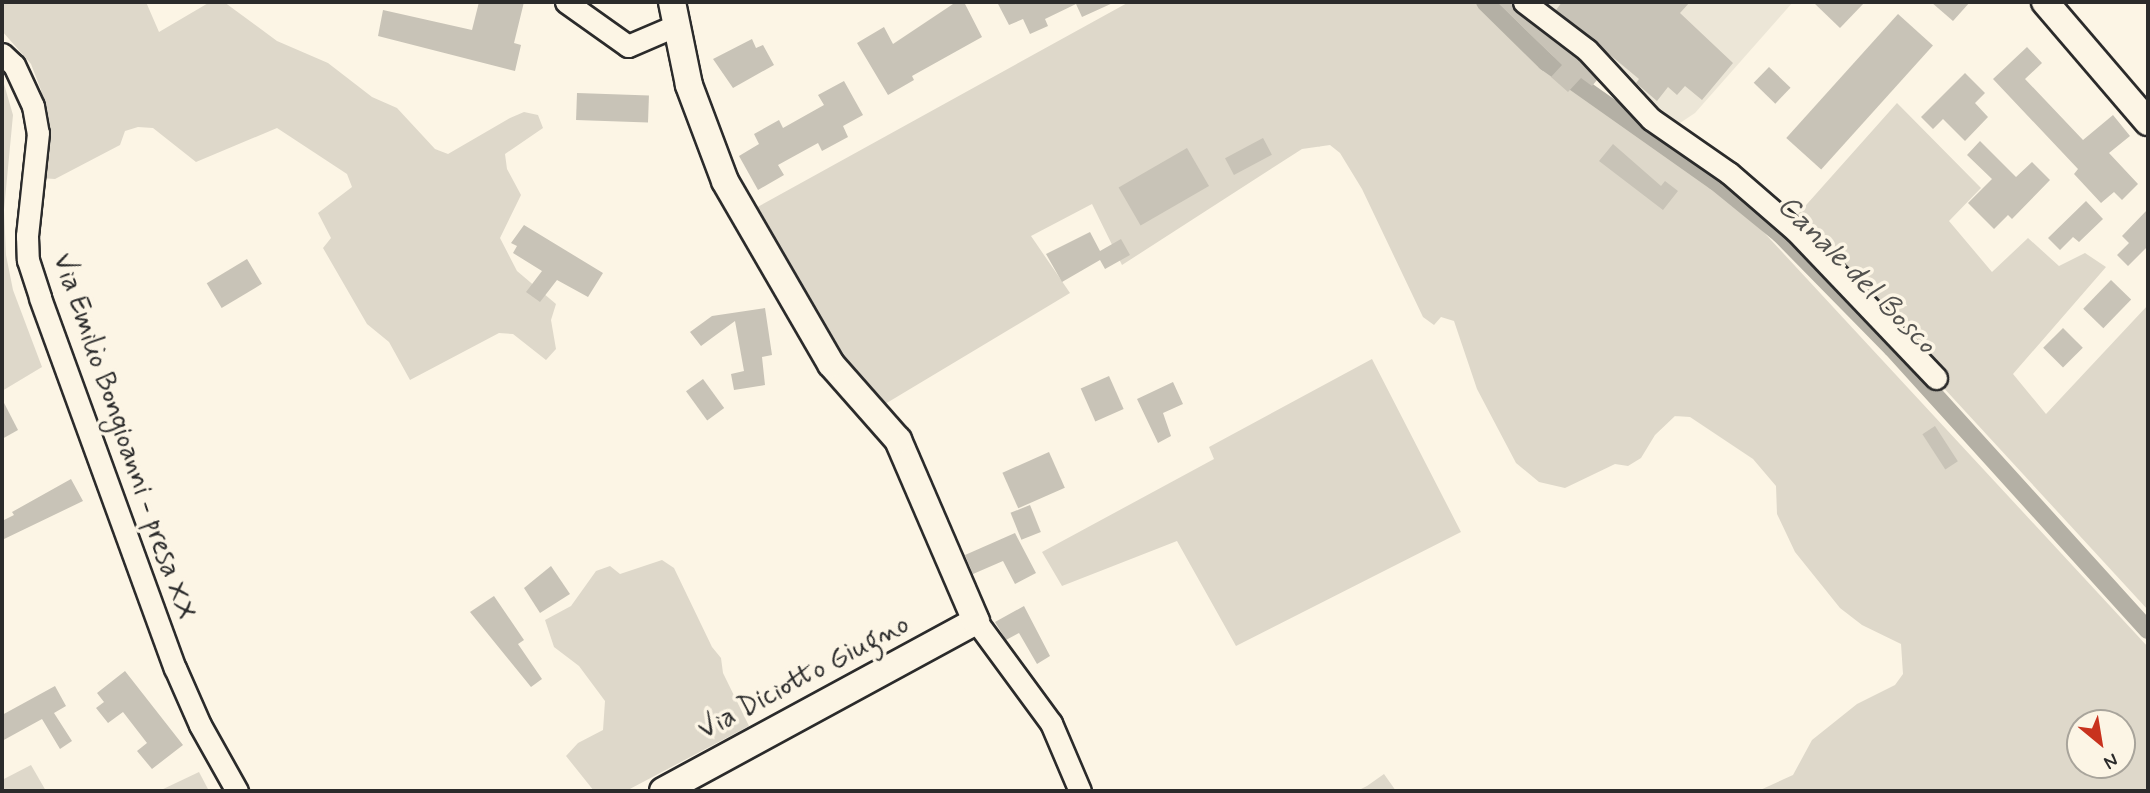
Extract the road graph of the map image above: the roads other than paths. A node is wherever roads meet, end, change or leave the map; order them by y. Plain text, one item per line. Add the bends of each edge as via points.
1 (566, 2) edge
2 (1524, 2) edge
3 (2045, 2) edge
4 (674, 14) edge
5 (2, 54) edge
6 (2148, 122) edge
7 (1937, 378) dead end
8 (976, 621) junction
9 (237, 791) edge
10 (663, 791) edge
11 (1080, 791) edge

1 - 4 street via 628,46
2 - 7 street via 1587,50 1651,119 1729,173 1796,231
3 - 6 main road
4 - 8 main road via 689,85 725,181 831,364 898,440
5 - 9 street, Via Emilio Bongioanni - presa XX via 28,89 38,133 27,236 28,260 40,299 176,668 200,725
8 - 10 main road, Via Diciotto Giugno
8 - 11 street via 1051,723

